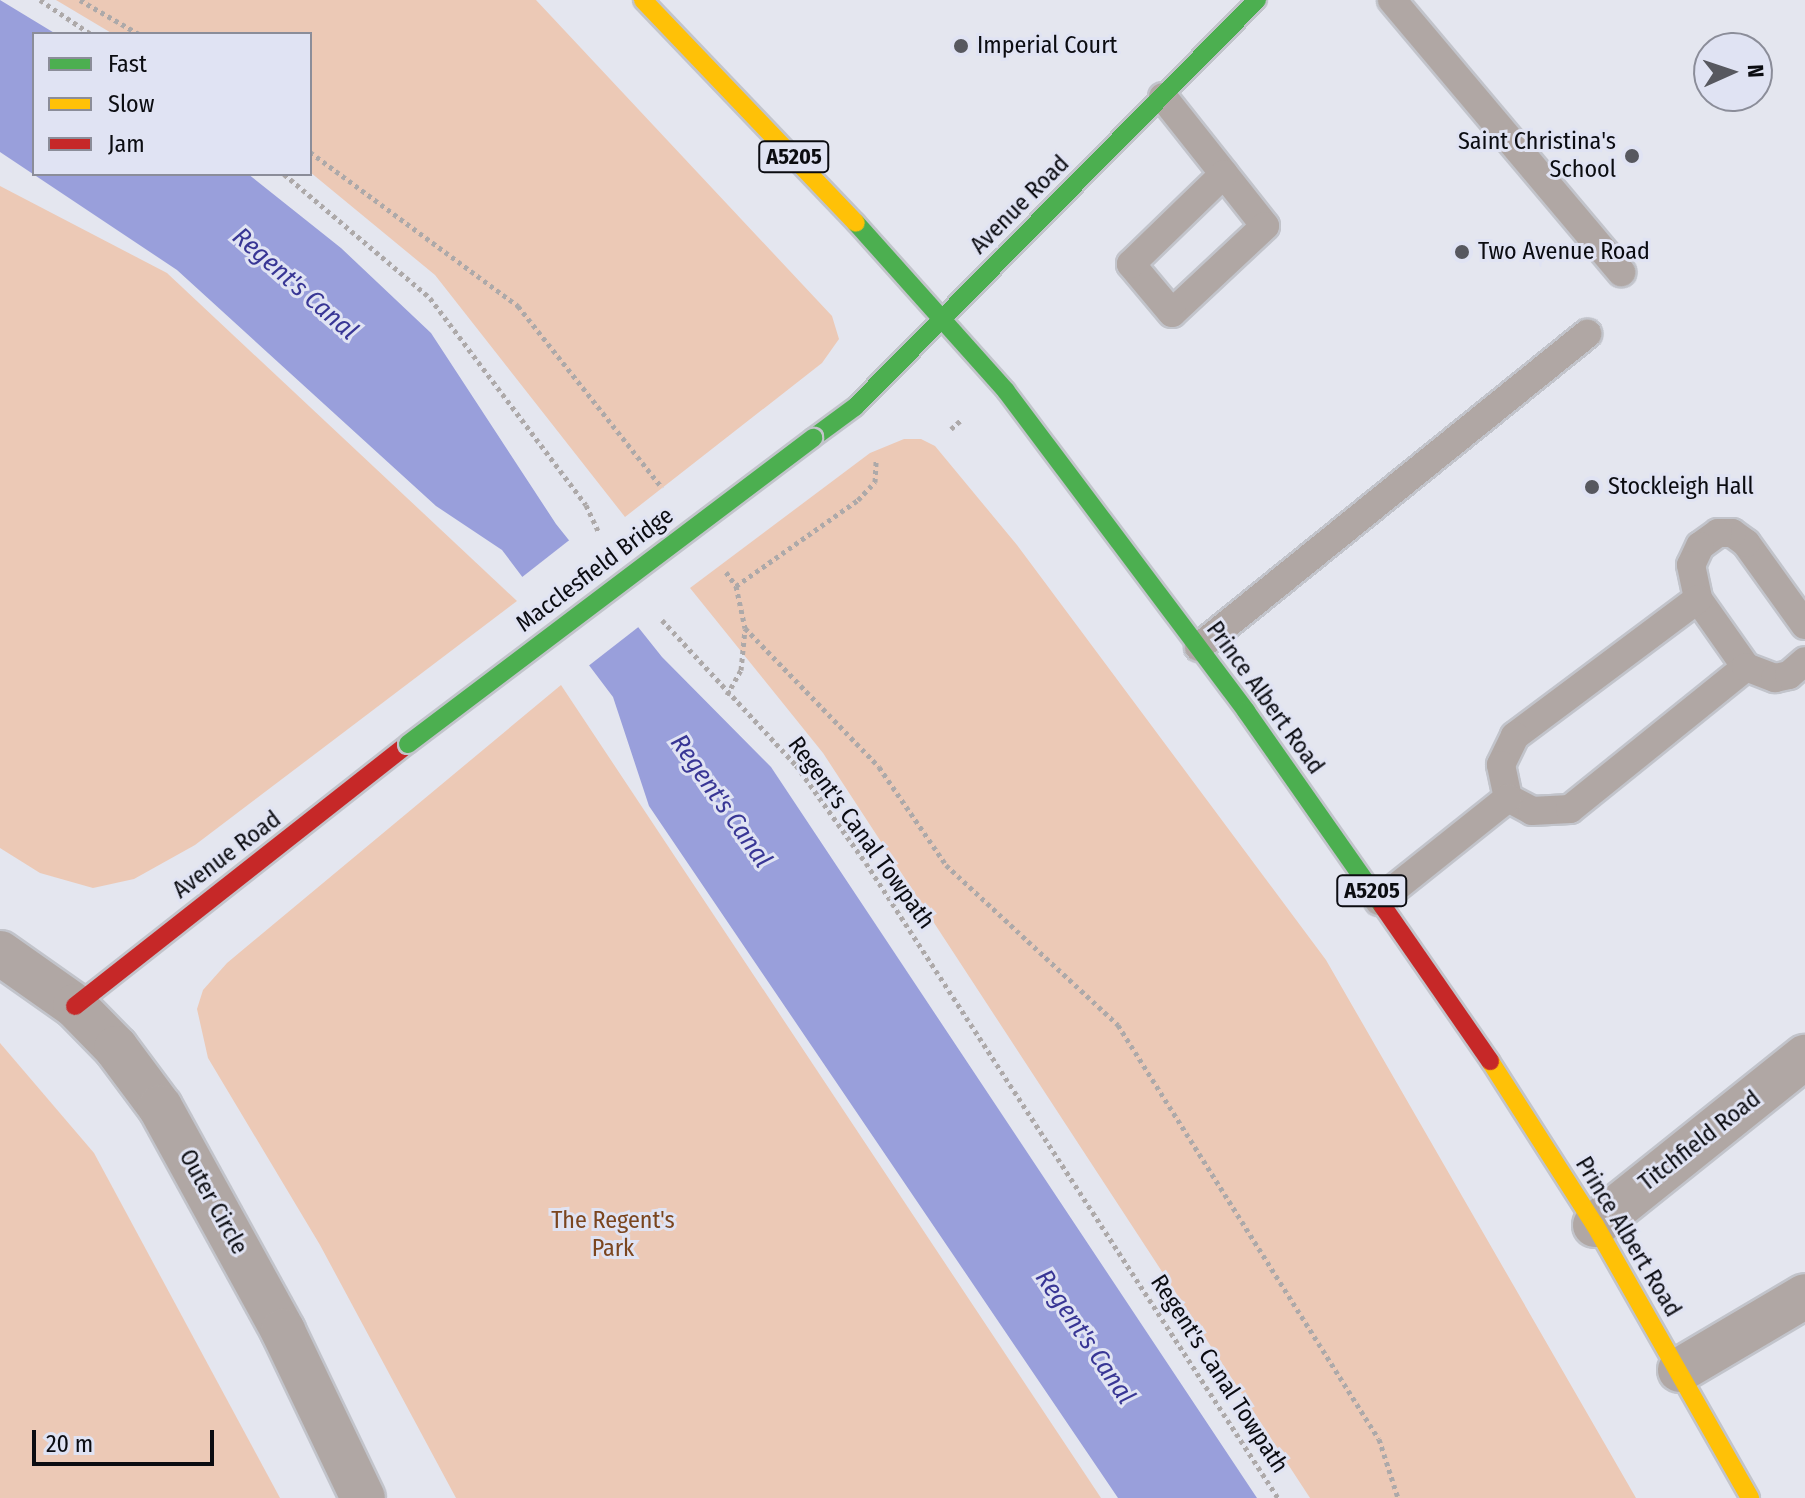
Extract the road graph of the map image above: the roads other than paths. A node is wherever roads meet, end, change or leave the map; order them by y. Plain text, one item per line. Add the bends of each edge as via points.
1 (643, 0) edge
2 (1257, 0) edge
3 (1392, 0) edge
4 (1163, 97) junction
5 (1224, 174) junction
6 (1621, 272) dead end
7 (943, 317) junction
8 (1587, 334) dead end
9 (813, 438) joint
10 (1698, 599) junction
11 (1805, 625) edge
12 (1199, 647) junction
13 (1805, 661) edge
14 (1746, 667) junction
15 (408, 744) joint
16 (1508, 798) junction
17 (1379, 901) junction
18 (0, 953) edge
19 (75, 1006) junction
20 (1805, 1057) edge
21 (1595, 1225) junction
22 (1805, 1296) edge
23 (1680, 1370) junction
24 (363, 1498) edge
25 (1750, 1498) edge

1 - 7 main road, Prince Albert Road / A5205
2 - 4 main road, Avenue Road
3 - 6 lane
4 - 5 lane
4 - 7 main road, Avenue Road
5 - 5 lane via 1265,226 1172,313 1131,264
7 - 9 main road, Avenue Road via 852,410
7 - 12 main road, Prince Albert Road / A5205 via 1038,431
8 - 12 lane
9 - 15 main road, Macclesfield Bridge, bridge
10 - 11 lane via 1691,565 1700,546 1718,533 1732,533 1746,543
10 - 14 lane
10 - 16 lane via 1515,736 1501,765
12 - 17 main road, Prince Albert Road / A5205
13 - 14 lane via 1789,675 1775,678
14 - 16 lane via 1570,809 1532,811
15 - 19 main road, Avenue Road
16 - 17 lane
17 - 21 main road, Prince Albert Road / A5205
18 - 19 street, Outer Circle
19 - 24 street, Outer Circle via 116,1048 167,1120 283,1331
20 - 21 street, Titchfield Road
21 - 23 main road, Prince Albert Road / A5205
22 - 23 street
23 - 25 main road, Prince Albert Road / A5205

